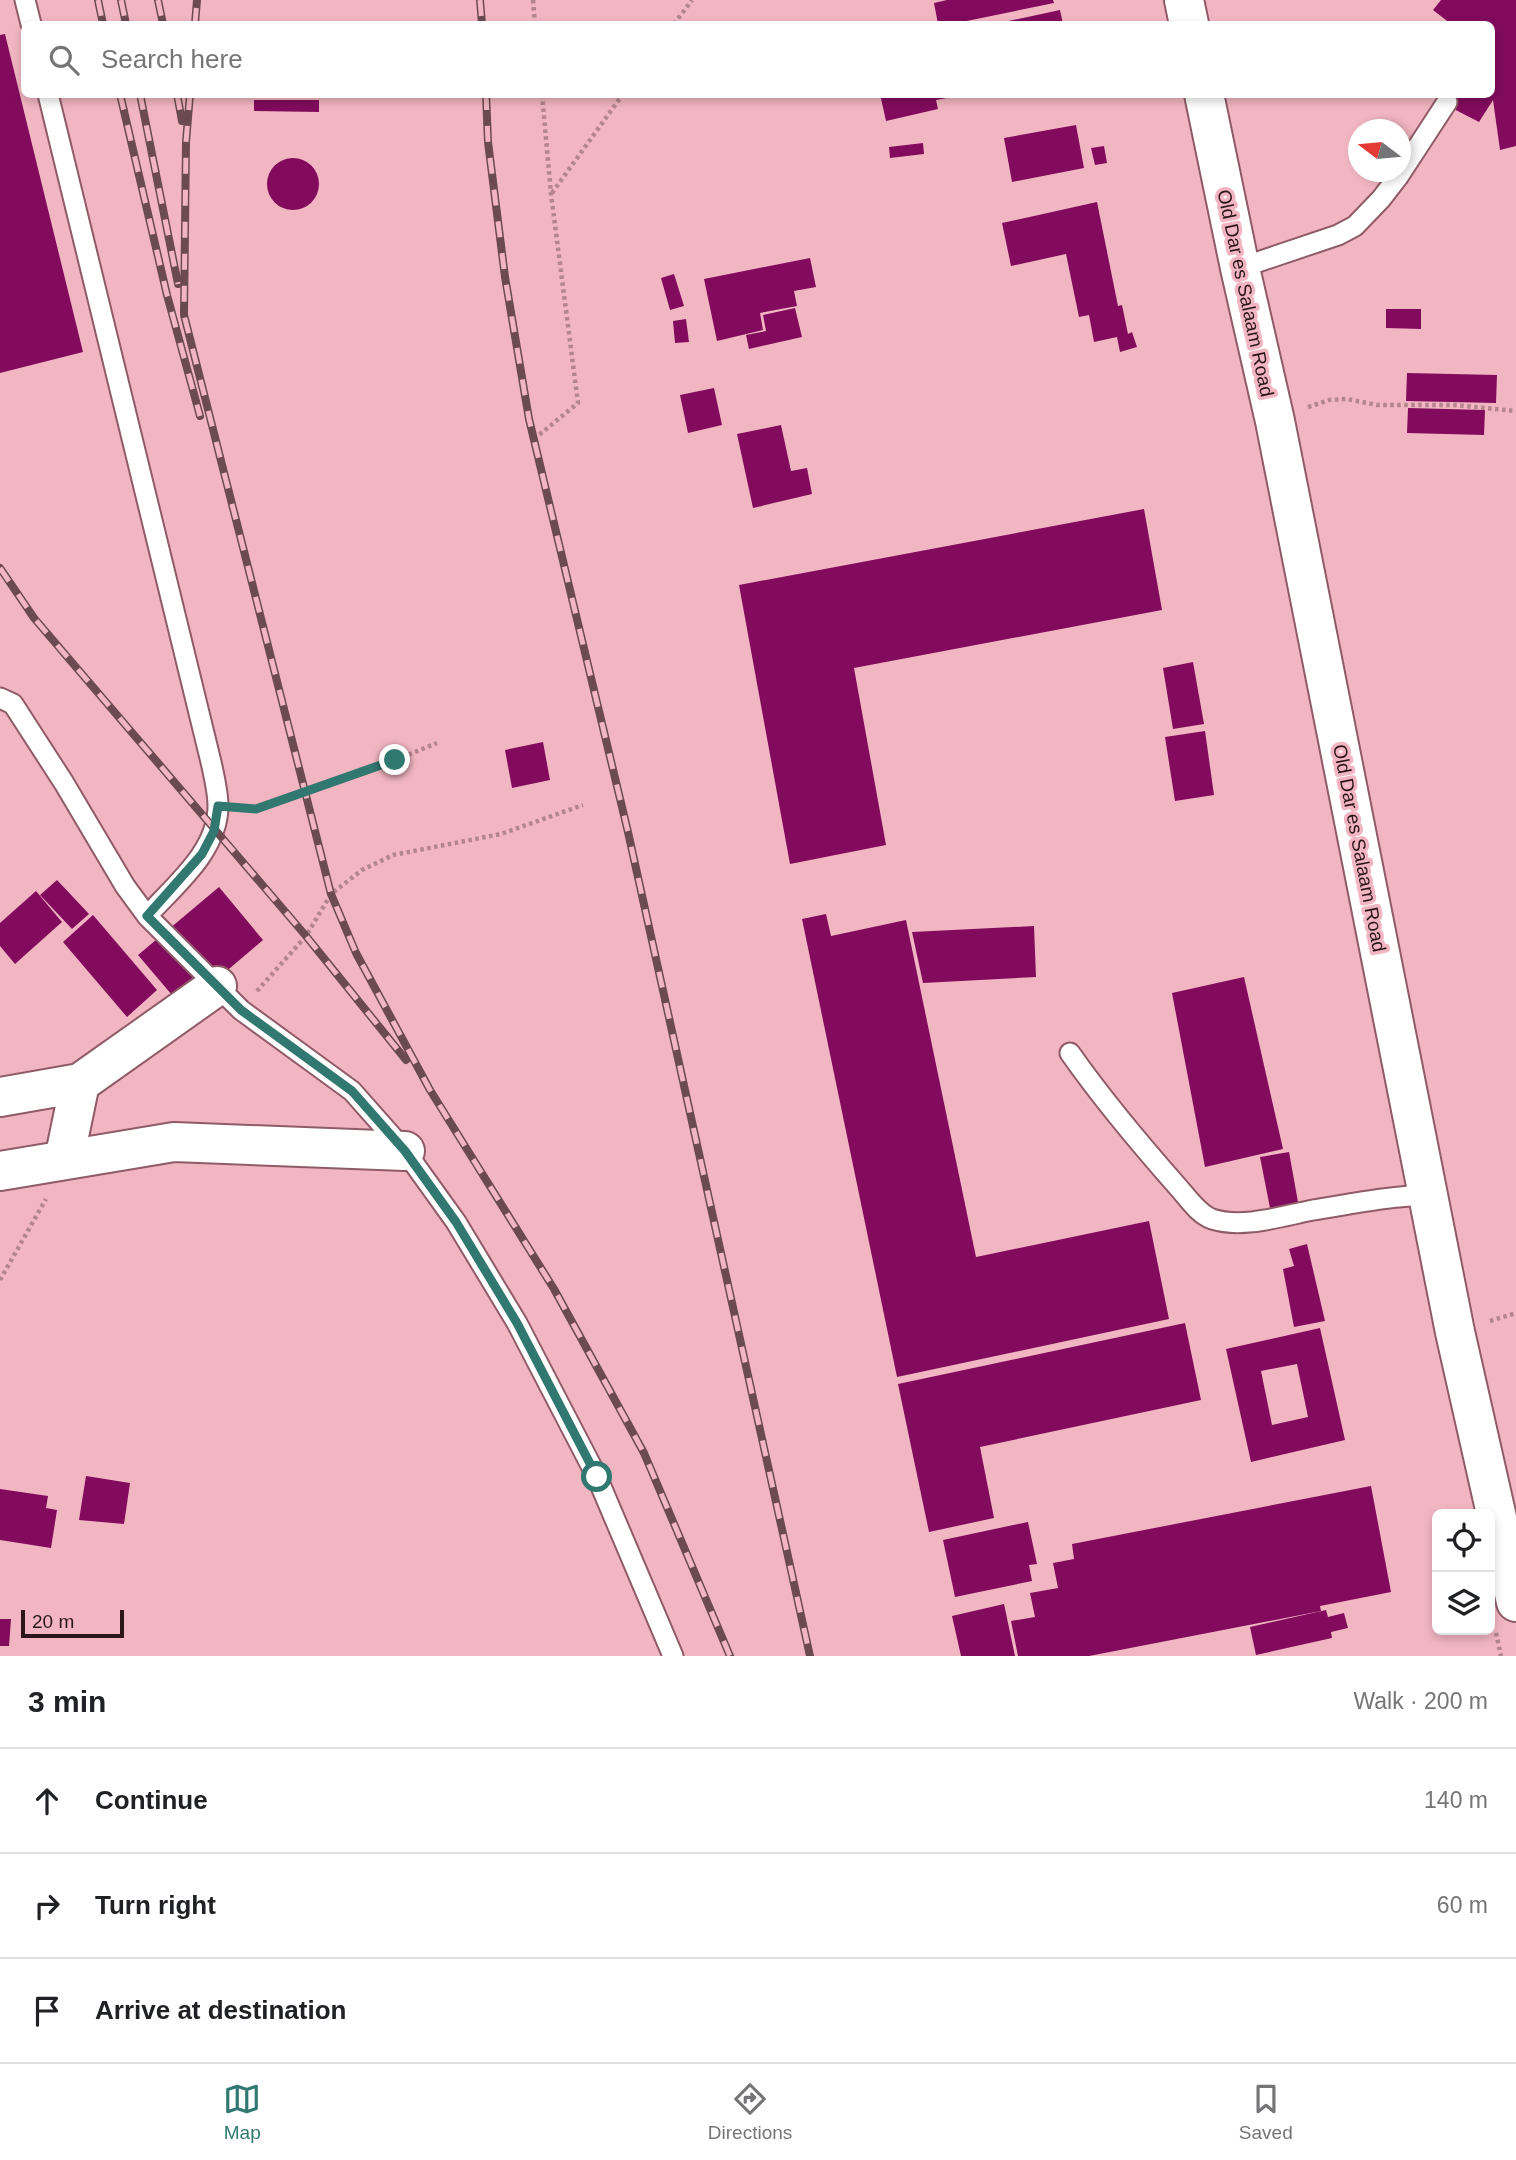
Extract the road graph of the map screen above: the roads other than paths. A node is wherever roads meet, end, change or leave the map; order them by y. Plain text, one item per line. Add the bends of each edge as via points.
1 (25, 0) edge
2 (1184, 0) edge
3 (30, 21) edge
4 (1188, 21) edge
5 (49, 98) edge
6 (1205, 98) edge
7 (1447, 102) dead end
8 (1240, 268) junction
9 (0, 698) edge
10 (147, 916) junction
11 (229, 998) junction
12 (1070, 1054) dead end
13 (80, 1083) junction
14 (0, 1097) edge
15 (405, 1151) junction
16 (64, 1160) junction
17 (0, 1171) edge
18 (1429, 1195) junction
19 (1516, 1602) edge
20 (673, 1656) edge

1 - 3 lane
2 - 4 main road
5 - 10 lane via 212,762 218,806 214,831 202,854
6 - 8 main road, Old Dar es Salaam Road
7 - 8 lane via 1398,177 1355,226
8 - 18 main road, Old Dar es Salaam Road via 1275,421
9 - 10 lane via 13,704
10 - 11 lane
11 - 13 main road
11 - 15 lane via 352,1091
12 - 18 lane via 1158,1164 1209,1218 1247,1222 1357,1202
13 - 14 main road
13 - 16 main road
15 - 16 main road via 174,1142
15 - 20 lane via 456,1222 517,1323 597,1477
16 - 17 main road
18 - 19 main road, Old Dar es Salaam Road

